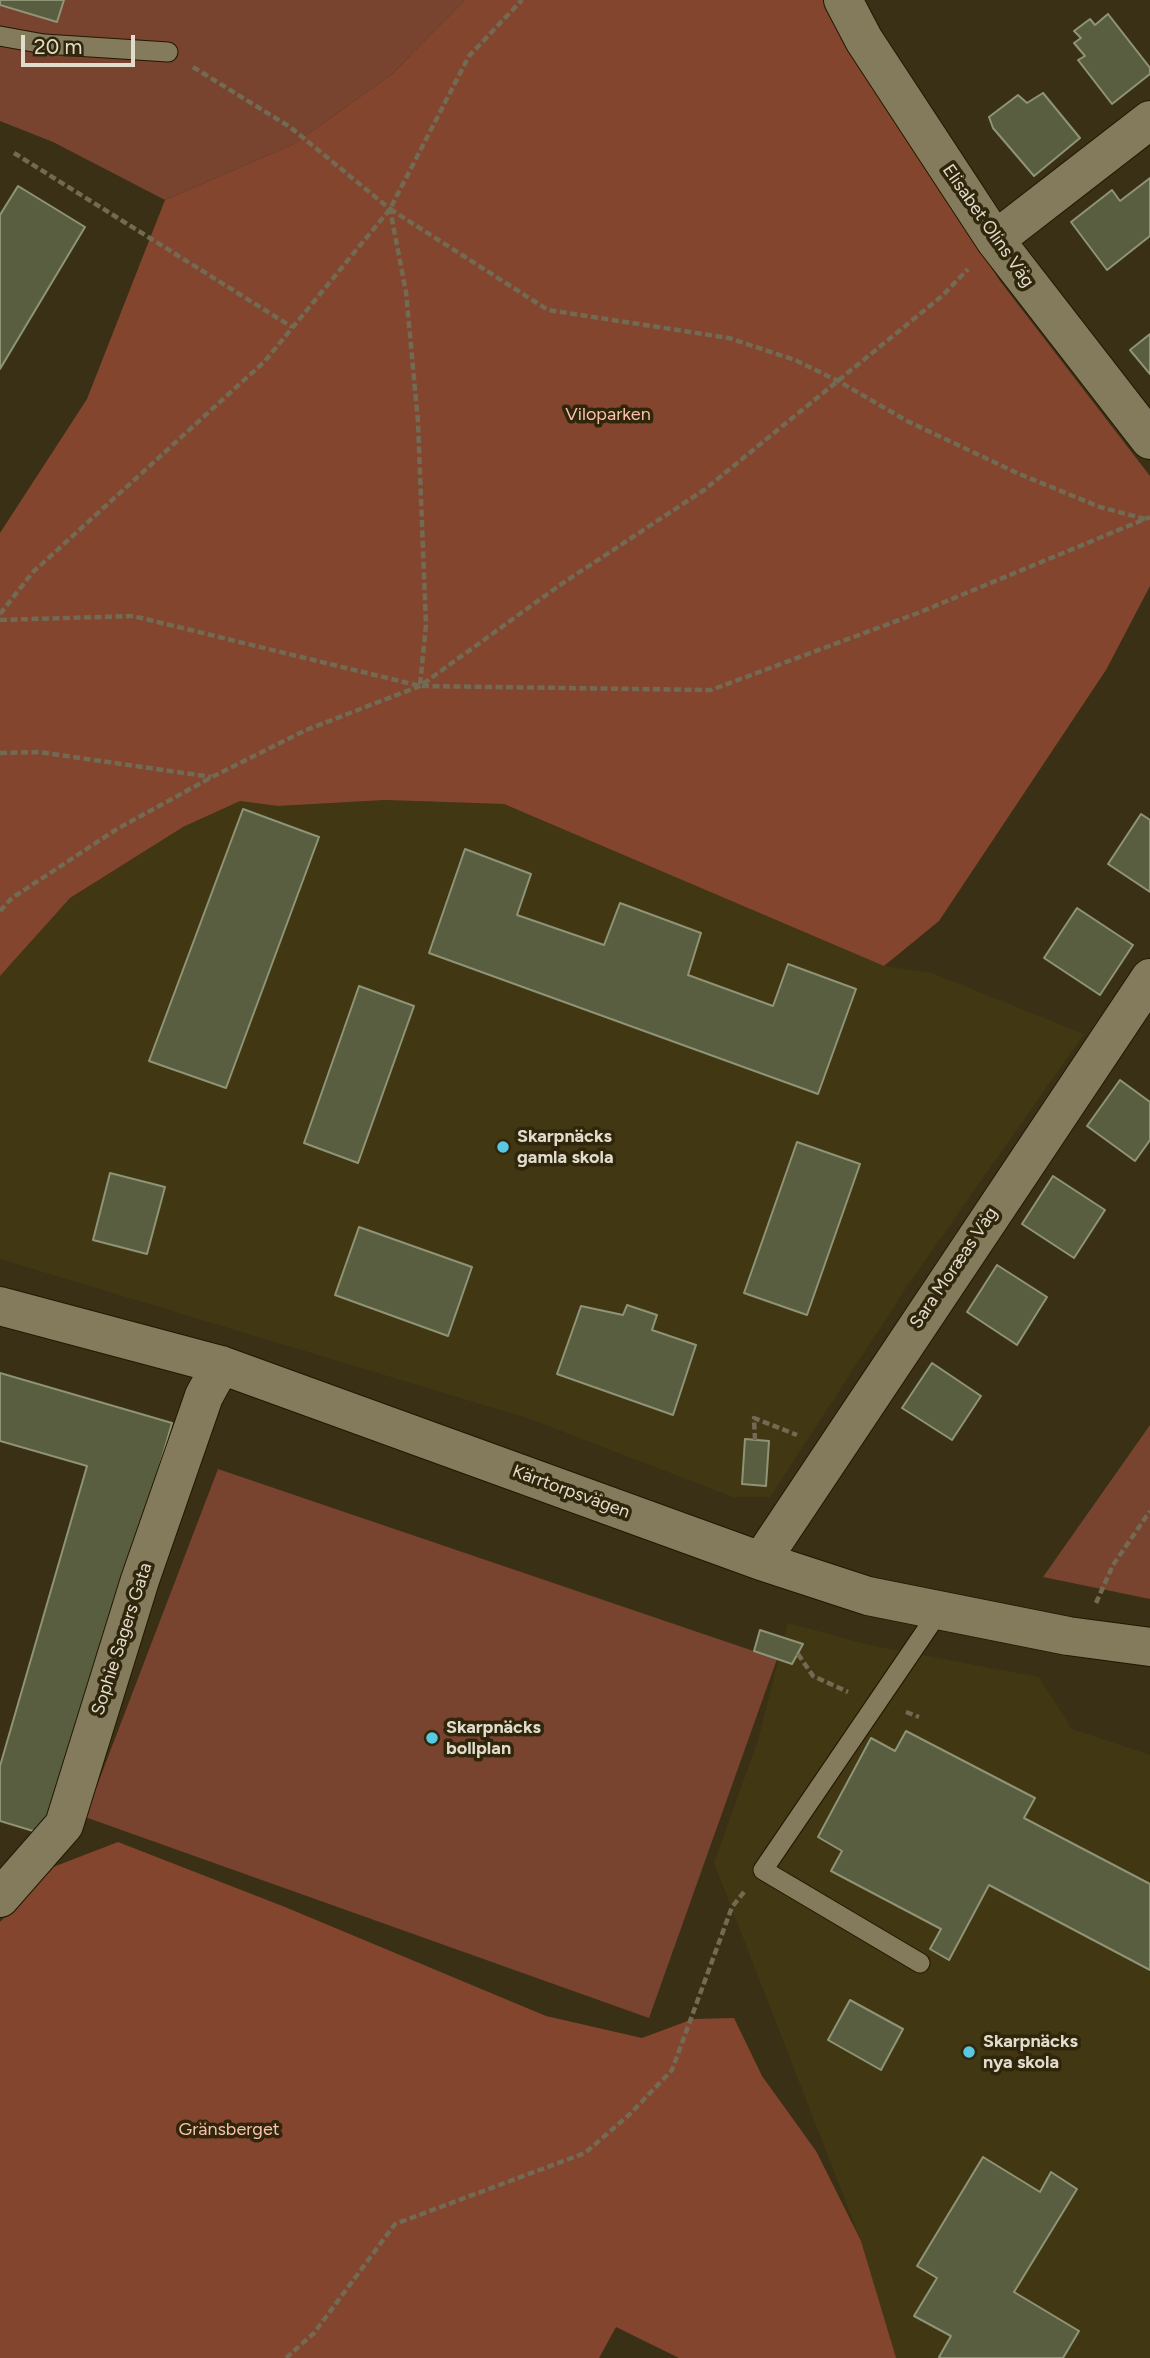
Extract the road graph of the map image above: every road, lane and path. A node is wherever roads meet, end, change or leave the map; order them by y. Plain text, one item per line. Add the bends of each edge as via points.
1 (522, 0) edge
2 (843, 0) edge
3 (0, 36) edge
4 (169, 52) joint
5 (1150, 120) edge
6 (14, 153) dead end
7 (390, 209) junction
8 (995, 240) junction
9 (292, 327) junction
10 (840, 382) junction
11 (1150, 440) edge
12 (1147, 518) edge
13 (0, 614) edge
14 (0, 620) edge
15 (420, 686) junction
16 (0, 753) edge
17 (212, 777) junction
18 (0, 911) edge
19 (1150, 978) edge
20 (0, 1306) edge
21 (221, 1365) junction
22 (755, 1440) dead end
23 (834, 1449) junction
24 (1150, 1511) edge
25 (761, 1561) junction
26 (940, 1610) junction
27 (1084, 1638) junction
28 (1150, 1647) edge
29 (763, 1870) junction
30 (0, 1898) edge
31 (920, 1963) dead end
32 (286, 2358) edge

1 - 7 path via 469,56
2 - 8 street, Elisabet Olins Väg via 864,40
3 - 4 lane via 44,44
4 - 7 path via 290,127
5 - 8 street
6 - 9 path
7 - 9 path
7 - 10 path via 548,310 729,338 795,360
7 - 15 path via 405,292 418,422 426,625
8 - 10 path via 942,296
8 - 11 street, Elisabet Olins Väg
9 - 13 path via 265,361 33,572
10 - 12 path via 907,421 1017,473 1100,507
10 - 15 path via 704,490 560,585
12 - 15 path via 918,613 711,690
14 - 15 path via 134,617
15 - 17 path via 306,730
16 - 17 path via 39,752
17 - 18 path via 117,829 12,898
19 - 23 street, Sara Moræas Väg
20 - 21 street, Kärrtorpsvägen
21 - 25 street, Kärrtorpsvägen
21 - 30 street, Sophie Sagers Gata via 204,1396 140,1580 64,1825
22 - 23 path via 754,1418
23 - 25 street, Sara Moræas Väg
24 - 27 path via 1113,1565
25 - 26 street, Kärrtorpsvägen via 869,1596
26 - 27 street, Kärrtorpsvägen
26 - 29 lane
27 - 28 street, Kärrtorpsvägen
29 - 31 lane
29 - 32 path via 732,1907 672,2070 638,2106 585,2153 395,2224 314,2333

